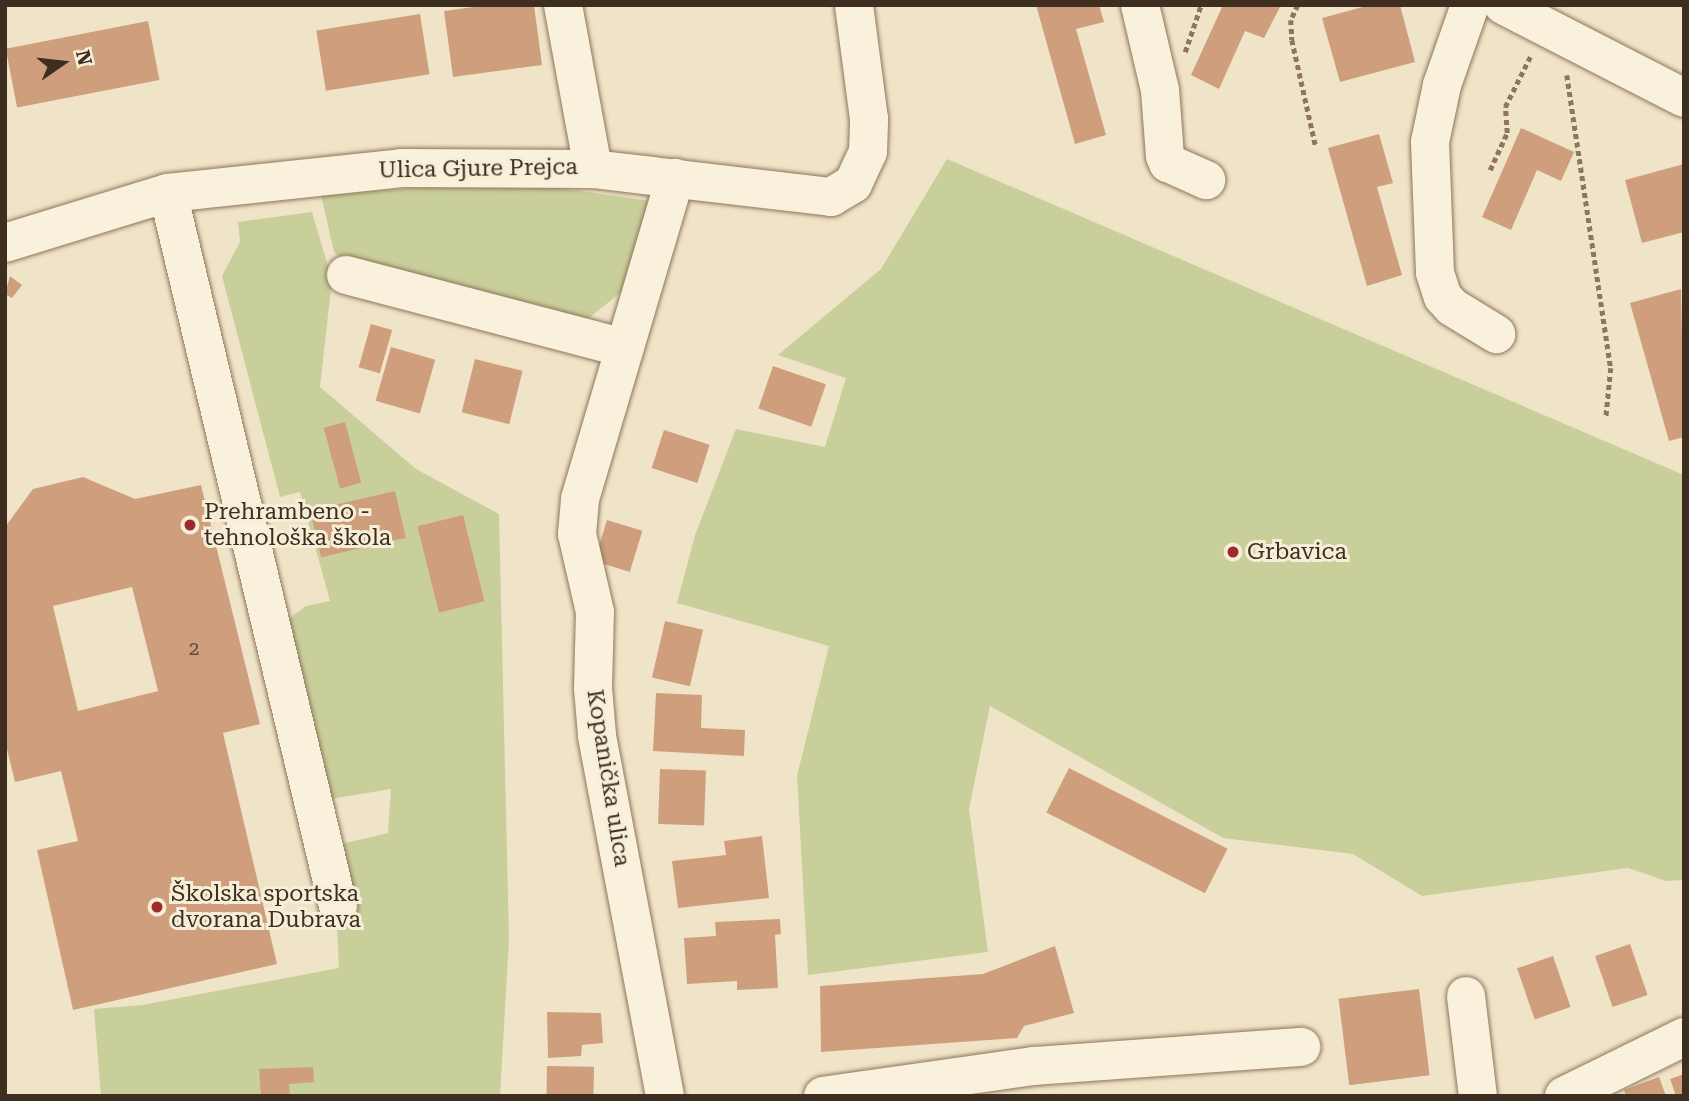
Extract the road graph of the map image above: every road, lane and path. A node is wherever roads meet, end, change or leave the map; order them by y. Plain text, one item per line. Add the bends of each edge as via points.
1 (563, 5) edge
2 (854, 5) edge
3 (1140, 5) edge
4 (1201, 5) edge
5 (1298, 5) edge
6 (1470, 5) edge
7 (1503, 5) edge
8 (1532, 52) dead end
9 (1184, 56) dead end
10 (1568, 65) dead end
11 (1684, 98) edge
12 (1316, 146) dead end
13 (593, 169) junction
14 (1490, 170) dead end
15 (675, 178) junction
16 (1206, 180) dead end
17 (168, 193) junction
18 (5, 243) edge
19 (346, 275) dead end
20 (1496, 334) dead end
21 (625, 348) junction
22 (1606, 418) dead end
23 (338, 906) dead end
24 (1466, 996) dead end
25 (1684, 1037) edge
26 (1301, 1047) dead end
27 (665, 1096) edge
28 (823, 1096) edge
29 (1478, 1096) edge
30 (1564, 1096) edge

1 - 13 street
2 - 15 street, Ulica Gjure Prejca via 869,136 865,164 853,184 844,192 817,198
3 - 16 street via 1160,90 1165,156 1168,163
4 - 9 path
5 - 12 path via 1291,20 1292,40
6 - 20 street via 1442,85 1430,142 1435,273 1443,297 1452,307
7 - 11 street
8 - 14 path via 1506,107 1507,133
10 - 22 path via 1611,368
13 - 15 street, Ulica Gjure Prejca
13 - 17 street, Ulica Gjure Prejca via 401,168
15 - 21 street, Kopanička ulica
17 - 18 street, Ulica Gjure Prejca
17 - 23 street
19 - 21 street
21 - 27 street, Kopanička ulica via 580,499 577,534 595,612 597,735
24 - 29 street
25 - 30 street
26 - 28 street via 1034,1066

